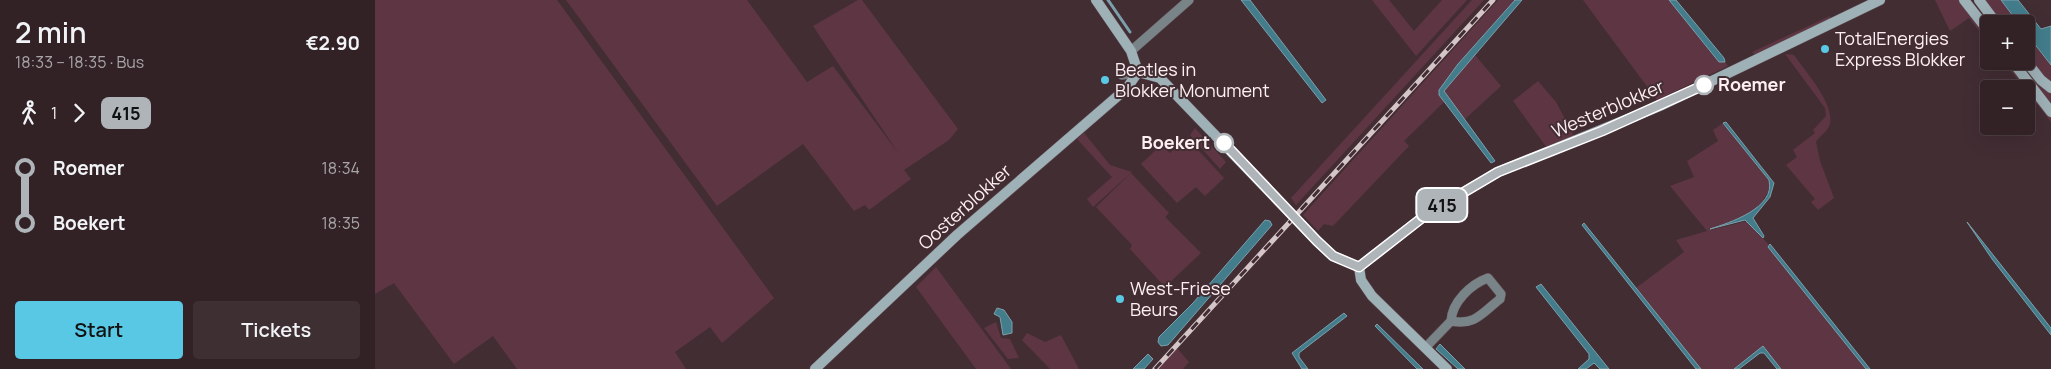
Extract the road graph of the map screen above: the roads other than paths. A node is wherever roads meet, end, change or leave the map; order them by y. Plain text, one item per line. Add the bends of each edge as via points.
1 (1096, 0) edge
2 (1189, 0) edge
3 (1880, 0) edge
4 (1964, 0) edge
5 (1979, 0) edge
6 (1990, 15) edge
7 (1980, 20) edge
8 (1131, 51) junction
9 (2019, 70) edge
10 (2033, 70) edge
11 (1138, 72) junction
12 (1122, 75) dead end
13 (2051, 88) edge
14 (2051, 112) edge
15 (1359, 267) junction
16 (1451, 321) junction
17 (1425, 348) junction
18 (815, 369) edge
19 (1447, 369) edge

1 - 8 street
2 - 8 street
3 - 15 street, Westerblokker via 1663,105 1498,172 1427,214
4 - 7 street
5 - 6 street
8 - 11 street
9 - 14 street
10 - 13 street
11 - 12 street
11 - 15 street via 1160,78 1317,241 1333,256
11 - 18 street, Oosterblokker via 1127,88 957,235
15 - 17 street via 1361,280 1372,296
16 - 16 street via 1473,322 1500,299 1501,294 1488,278 1481,281 1455,303
16 - 17 street
17 - 19 street

